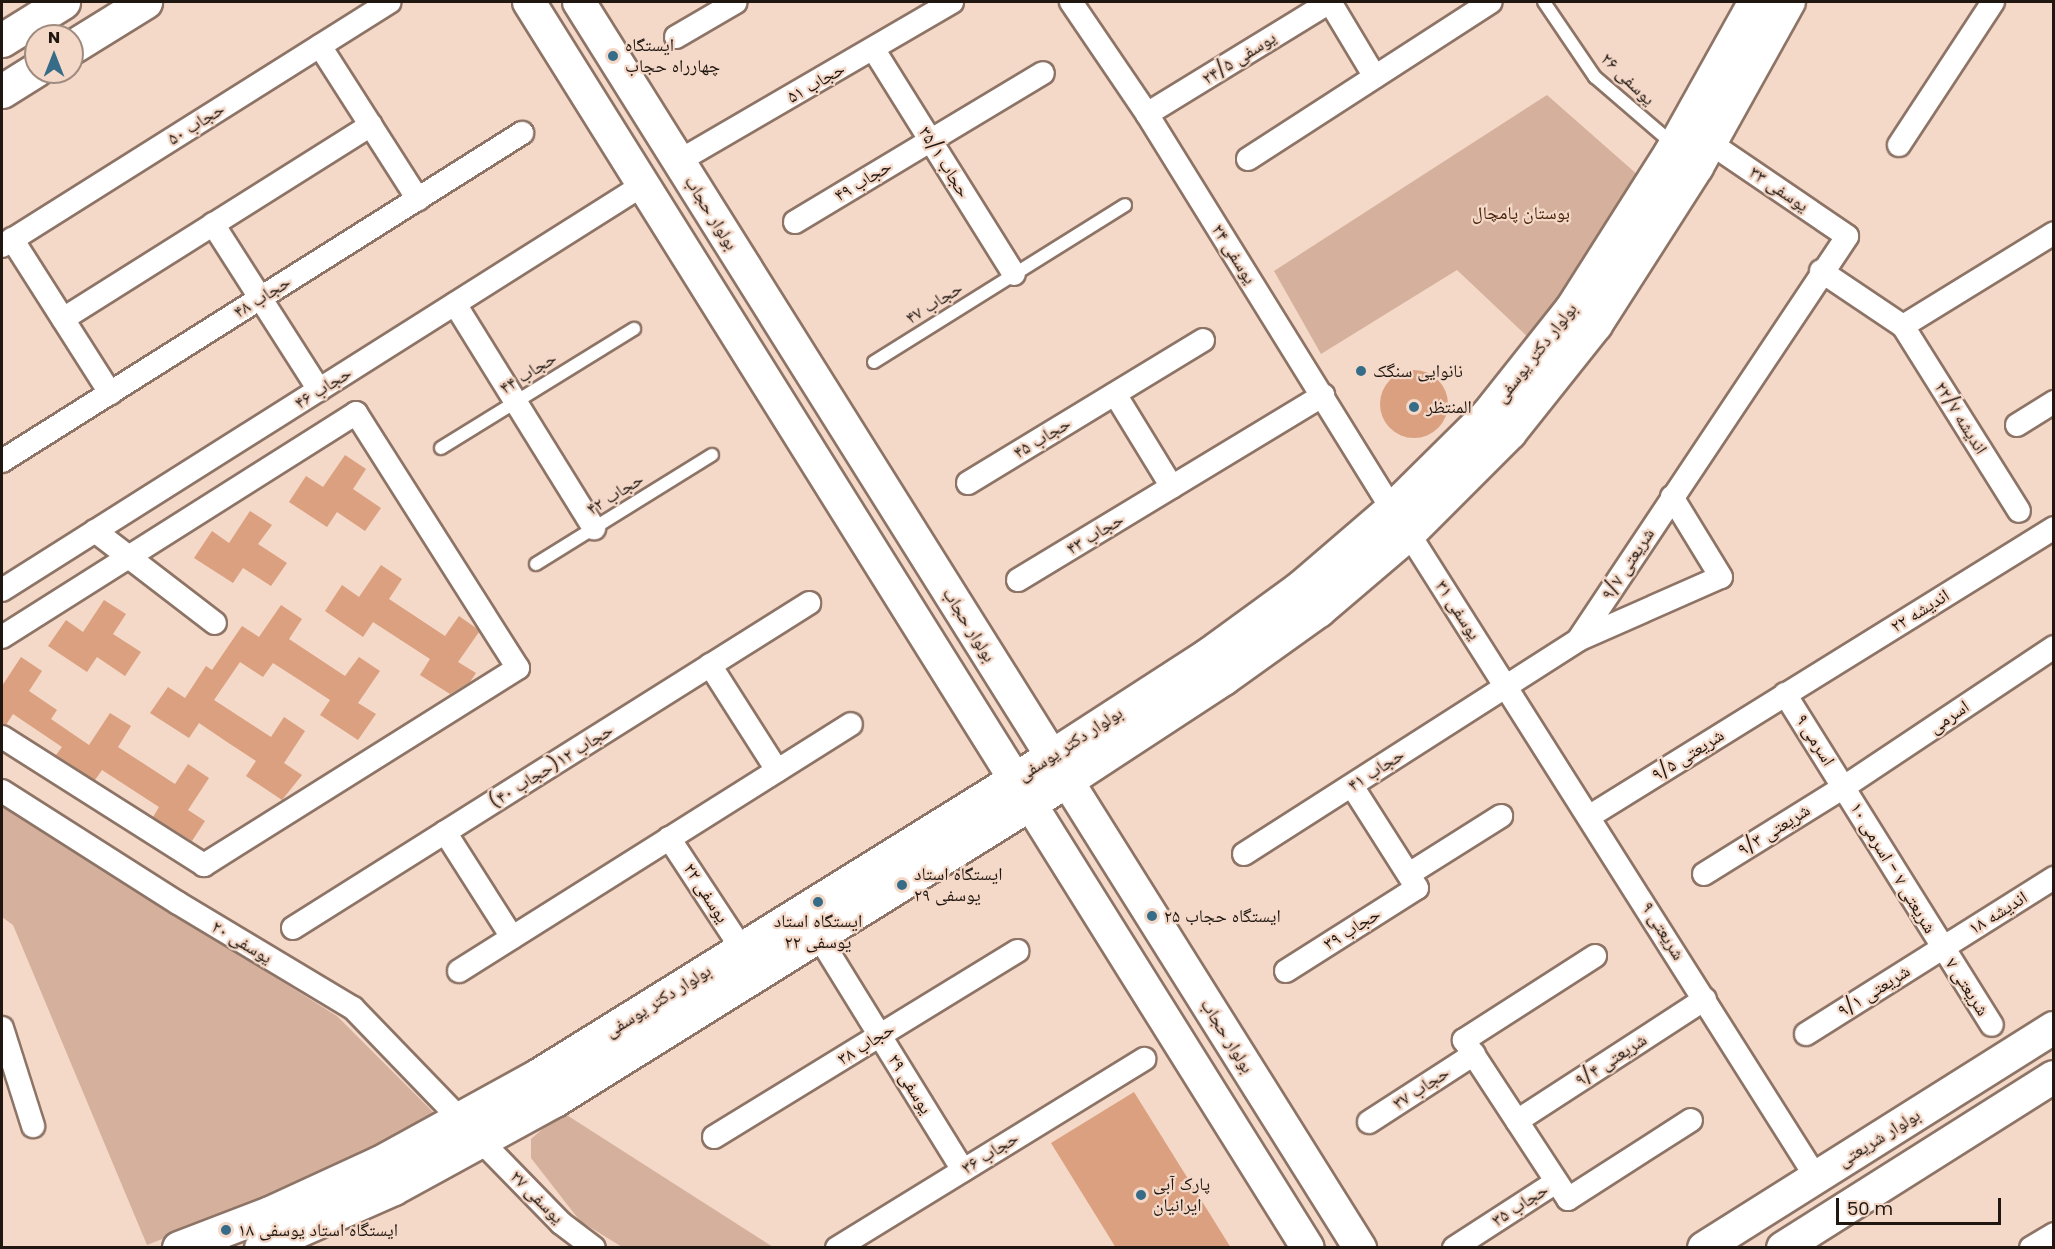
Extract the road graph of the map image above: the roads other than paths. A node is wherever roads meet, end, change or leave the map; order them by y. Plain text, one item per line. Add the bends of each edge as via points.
1 (63, 2) edge
2 (145, 2) edge
3 (390, 2) edge
4 (529, 2) edge
5 (579, 2) edge
6 (736, 2) edge
7 (952, 2) edge
8 (1071, 2) edge
9 (1330, 2) edge
10 (1491, 2) edge
11 (1544, 2) edge
12 (1755, 2) edge
13 (1789, 2) edge
14 (1993, 2) edge
15 (676, 37) dead end
16 (2, 40) edge
17 (84, 40) edge
18 (320, 46) junction
19 (873, 50) junction
20 (1043, 73) dead end
21 (1375, 77) junction
22 (24, 78) edge
23 (2, 92) edge
24 (1147, 114) junction
25 (371, 125) junction
26 (522, 133) dead end
27 (930, 141) junction
28 (1710, 143) junction
29 (1675, 145) junction
30 (1899, 145) dead end
31 (1248, 159) dead end
32 (679, 161) junction
33 (643, 185) junction
34 (418, 199) junction
35 (1125, 205) dead end
36 (795, 222) dead end
37 (213, 224) junction
38 (2054, 233) edge
39 (1847, 236) joint
40 (7, 242) edge
41 (1821, 271) junction
42 (1014, 274) junction
43 (260, 298) junction
44 (455, 304) junction
45 (63, 319) junction
46 (1903, 326) junction
47 (634, 329) dead end
48 (1203, 340) dead end
49 (873, 363) dead end
50 (319, 390) junction
51 (110, 393) junction
52 (1115, 394) junction
53 (1323, 395) junction
54 (516, 402) junction
55 (2054, 402) edge
56 (2017, 425) dead end
57 (441, 448) dead end
58 (712, 455) dead end
59 (2, 461) edge
60 (968, 483) dead end
61 (1172, 487) junction
62 (1672, 497) junction
63 (2019, 511) dead end
64 (1401, 521) junction
65 (594, 528) junction
66 (2054, 528) edge
67 (95, 531) junction
68 (129, 557) junction
69 (536, 564) dead end
70 (1018, 580) dead end
71 (2, 590) edge
72 (809, 603) dead end
73 (215, 623) dead end
74 (2, 637) edge
75 (1578, 640) junction
76 (2054, 647) edge
77 (710, 665) junction
78 (1508, 686) junction
79 (1785, 694) junction
80 (851, 724) dead end
81 (2, 737) edge
82 (1060, 769) junction
83 (777, 770) junction
84 (1352, 786) junction
85 (1844, 787) junction
86 (2, 791) edge
87 (1023, 792) junction
88 (1501, 816) dead end
89 (1590, 816) junction
90 (446, 832) junction
91 (669, 838) junction
92 (1244, 854) dead end
93 (1704, 874) dead end
94 (2054, 878) edge
95 (1413, 881) junction
96 (293, 928) dead end
97 (512, 937) junction
98 (819, 937) junction
99 (1942, 948) junction
100 (742, 949) junction
101 (1017, 951) dead end
102 (1595, 956) dead end
103 (459, 971) dead end
104 (1286, 971) dead end
105 (1705, 999) junction
106 (1992, 1025) dead end
107 (2, 1028) edge
108 (2054, 1028) edge
109 (1806, 1034) dead end
110 (879, 1036) junction
111 (1474, 1054) junction
112 (1144, 1059) dead end
113 (2054, 1077) edge
114 (1691, 1120) dead end
115 (1517, 1121) junction
116 (1369, 1122) dead end
117 (33, 1126) dead end
118 (471, 1131) junction
119 (714, 1137) dead end
120 (963, 1170) junction
121 (1816, 1177) junction
122 (1556, 1182) junction
123 (2054, 1234) edge
124 (179, 1248) edge
125 (261, 1248) edge
126 (594, 1248) edge
127 (837, 1248) edge
128 (1308, 1248) edge
129 (1360, 1248) edge
130 (1454, 1248) edge
131 (1704, 1248) edge
132 (1783, 1248) edge
133 (2031, 1248) edge

1 - 16 main road
2 - 17 main road
3 - 18 street, حجاب ۵۰
4 - 33 main road
5 - 32 main road, بولوار حجاب
6 - 15 street
7 - 19 street, حجاب ۵۱
8 - 24 street, یوسفی ۲۴
9 - 21 street
9 - 24 street, یوسفی ۲۴/۵
10 - 21 street
11 - 29 lane, یوسفی ۲۶ via 1595,77
12 - 29 main road, بولوار دکتر یوسفی
13 - 28 main road, بولوار دکتر یوسفی
14 - 30 street
18 - 25 street
18 - 40 street, حجاب ۵۰
19 - 27 street, حجاب ۳۵/۱
19 - 32 street, حجاب ۵۱
20 - 27 street, حجاب ۴۹
21 - 31 street
22 - 23 main road
24 - 53 street, یوسفی ۲۴
25 - 34 street
25 - 37 street
26 - 34 street, حجاب ۴۸
27 - 36 street, حجاب ۴۹
27 - 42 street, حجاب ۳۵/۱
28 - 39 street, یوسفی ۳۳
28 - 64 main road, بولوار دکتر یوسفی via 1596,325 1510,433
29 - 64 main road, بولوار دکتر یوسفی via 1572,308
32 - 82 main road, بولوار حجاب
33 - 44 street, حجاب ۴۶
33 - 87 main road
34 - 43 street, حجاب ۴۸
35 - 42 lane, حجاب ۴۷
37 - 43 street
37 - 45 street
38 - 46 street
39 - 41 street, شریعتی ۹/۷
40 - 45 street
41 - 46 street
41 - 62 street, شریعتی ۹/۷
42 - 49 lane, حجاب ۴۷
43 - 50 street
43 - 51 street, حجاب ۴۸
44 - 50 street, حجاب ۴۶
44 - 54 street
45 - 51 street
46 - 63 street, اندیشه ۲۲/۷
47 - 54 lane, حجاب ۴۴
48 - 52 street, حجاب ۴۵
50 - 67 street, حجاب ۴۶
51 - 59 street, حجاب ۴۸
52 - 60 street, حجاب ۴۵
52 - 61 street
53 - 61 street, حجاب ۴۳
53 - 64 street, یوسفی ۲۴
54 - 57 lane, حجاب ۴۴
54 - 65 street
55 - 56 street
58 - 65 lane, حجاب ۴۲
61 - 70 street, حجاب ۴۳
62 - 75 street, شریعتی ۹/۷
62 - 75 street via 1721,577
64 - 78 street, یوسفی ۳۱
64 - 82 main road, بولوار دکتر یوسفی via 1309,618
65 - 69 lane, حجاب ۴۲
66 - 79 street, اندیشه ۲۲
67 - 68 street
67 - 71 street, حجاب ۴۶
68 - 73 street
68 - 74 street
68 - 81 street via 356,413 518,668 204,865
72 - 77 street, حجاب ۱۲(حجاب ۴۰)
75 - 78 street, شریعتی ۹/۷
76 - 85 street, اسرمی
77 - 83 street
77 - 90 street, حجاب ۱۲(حجاب ۴۰)
78 - 84 street, حجاب ۴۱
78 - 89 street, شریعتی ۹
79 - 85 street, اسرمی ۹
79 - 89 street, شریعتی ۹/۵
80 - 83 street
82 - 87 main road, بولوار دکتر یوسفی
82 - 129 main road, بولوار حجاب
83 - 91 street
84 - 92 street, حجاب ۴۱
84 - 95 street
85 - 93 street, شریعتی ۹/۳
85 - 99 street, شریعتی ۷ - اسرمی ۱۰
86 - 118 street, یوسفی ۲۰ via 353,1008
87 - 98 main road, بولوار دکتر یوسفی
87 - 100 main road, بولوار دکتر یوسفی
87 - 128 main road
88 - 95 street, حجاب ۳۹
89 - 105 street, شریعتی ۹
90 - 96 street, حجاب ۱۲(حجاب ۴۰)
90 - 97 street
91 - 97 street
91 - 100 street, یوسفی ۲۲
94 - 99 street, اندیشه ۱۸
95 - 104 street, حجاب ۳۹
97 - 103 street
98 - 110 street, یوسفی ۲۹
98 - 118 main road, بولوار دکتر یوسفی
99 - 106 street, شریعتی ۷
99 - 109 street, شریعتی ۹/۱
100 - 118 main road, بولوار دکتر یوسفی
101 - 110 street, حجاب ۳۸
102 - 111 street via 1464,1040
105 - 115 street, شریعتی ۹/۴
105 - 121 street, شریعتی ۹
107 - 117 street
108 - 121 main road, بولوار شریعتی
110 - 119 street, حجاب ۳۸
110 - 120 street, یوسفی ۲۹
111 - 115 street
111 - 116 street, حجاب ۳۷
112 - 120 street, حجاب ۳۶
113 - 132 main road
114 - 122 street via 1568,1199
115 - 122 street
118 - 124 main road, بولوار دکتر یوسفی
118 - 125 main road, بولوار دکتر یوسفی via 394,1189
118 - 126 street, یوسفی ۲۷ via 561,1223
120 - 127 street, حجاب ۳۶
121 - 131 main road, بولوار شریعتی
122 - 130 street, حجاب ۳۵
123 - 133 street

